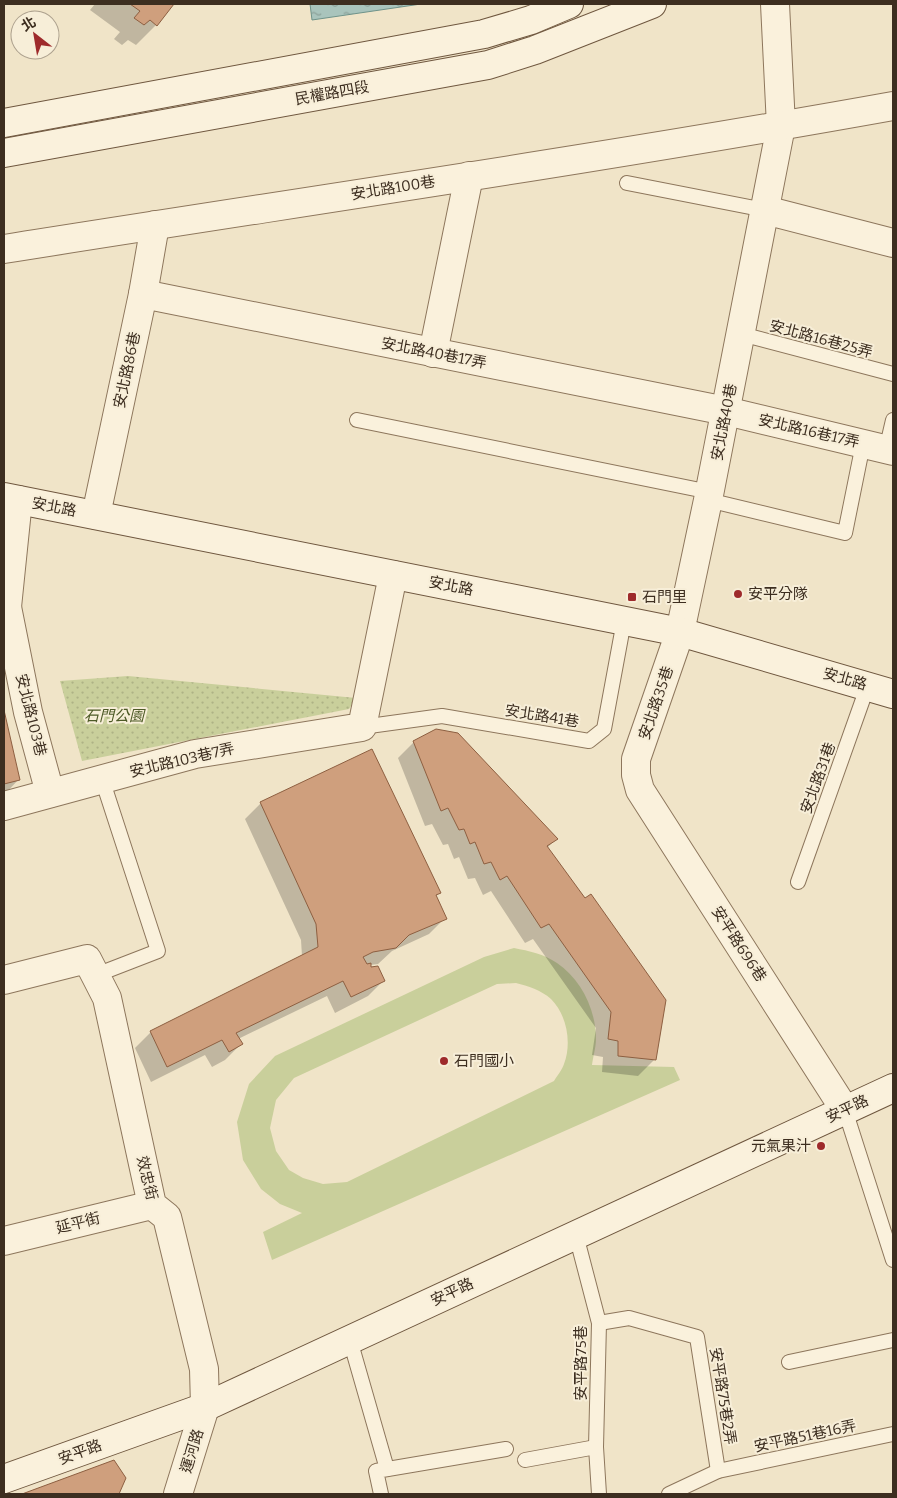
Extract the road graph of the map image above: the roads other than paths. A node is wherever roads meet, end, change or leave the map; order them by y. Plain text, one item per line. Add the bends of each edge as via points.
1 (569, 4) edge
2 (652, 4) edge
3 (775, 4) edge
4 (893, 106) edge
5 (4, 123) edge
6 (781, 126) junction
7 (4, 153) edge
8 (469, 176) junction
9 (627, 184) dead end
10 (765, 210) junction
11 (155, 225) junction
12 (893, 243) edge
13 (4, 249) edge
14 (143, 294) junction
15 (741, 334) junction
16 (433, 353) junction
17 (893, 374) edge
18 (726, 411) junction
19 (357, 420) dead end
20 (893, 420) edge
21 (881, 448) edge
22 (709, 496) junction
23 (11, 498) edge
24 (96, 515) junction
25 (393, 575) junction
26 (5, 608) edge
27 (624, 621) junction
28 (680, 632) junction
29 (881, 690) edge
30 (362, 726) junction
31 (636, 775) joint
32 (102, 779) junction
33 (50, 793) junction
34 (4, 806) edge
35 (798, 882) dead end
36 (96, 975) junction
37 (4, 980) edge
38 (893, 1088) edge
39 (845, 1110) junction
40 (152, 1205) junction
41 (576, 1235) junction
42 (4, 1241) edge
43 (893, 1255) edge
44 (599, 1323) junction
45 (350, 1340) junction
46 (893, 1340) edge
47 (789, 1362) dead end
48 (205, 1407) junction
49 (893, 1434) edge
50 (596, 1447) junction
51 (506, 1449) dead end
52 (525, 1460) dead end
53 (387, 1470) junction
54 (718, 1471) junction
55 (4, 1479) edge
56 (178, 1494) edge
57 (382, 1494) edge
58 (599, 1494) edge
59 (669, 1494) edge

1 - 5 street, 民權路四段 via 484,34
2 - 7 street, 民權路四段 via 488,65
3 - 6 street, 安北路40巷
4 - 6 street, 安北路100巷
6 - 8 street, 安北路100巷
6 - 10 street, 安北路40巷
8 - 11 street, 安北路100巷
8 - 16 street
9 - 10 lane
10 - 12 street
10 - 15 street, 安北路40巷
11 - 13 street, 安北路100巷
11 - 14 street, 安北路86巷
14 - 16 street, 安北路40巷17弄
14 - 24 street, 安北路86巷
15 - 17 lane, 安北路16巷25弄
15 - 18 street, 安北路40巷
16 - 18 street, 安北路40巷17弄
18 - 21 street, 安北路16巷17弄
18 - 22 street, 安北路40巷
19 - 22 lane
20 - 21 lane
21 - 22 lane via 844,533
22 - 28 street, 安北路40巷
23 - 24 street, 安北路
23 - 26 street, 安北路103巷
24 - 25 street, 安北路
25 - 27 street, 安北路
25 - 30 street
26 - 33 street, 安北路103巷
27 - 28 street, 安北路
27 - 30 lane, 安北路41巷 via 604,729 589,741 442,716
28 - 29 street, 安北路
28 - 31 street, 安北路35巷 via 636,759
29 - 35 lane, 安北路31巷
30 - 32 street, 安北路103巷7弄 via 195,754
31 - 39 street, 安平路696巷 via 640,790
32 - 33 street, 安北路103巷7弄
32 - 36 lane via 158,951
33 - 34 street, 安北路103巷7弄
36 - 37 street, 效忠街 via 87,959
36 - 40 street, 效忠街 via 107,998
38 - 39 street, 安平路
39 - 41 street, 安平路
39 - 43 lane
40 - 42 street, 延平街
40 - 48 street, 效忠街 via 168,1217 204,1370
41 - 44 lane, 安平路75巷
41 - 45 street, 安平路
44 - 50 lane, 安平路75巷
44 - 54 lane, 安平路75巷2弄 via 629,1318 697,1337
45 - 48 street, 安平路
45 - 53 lane
46 - 47 lane
48 - 55 street, 安平路
48 - 56 street, 運河路
49 - 54 lane, 安平路51巷16弄
50 - 52 lane
50 - 58 lane, 安平路75巷
51 - 53 lane
53 - 57 lane via 376,1471
54 - 59 lane, 安平路51巷16弄

